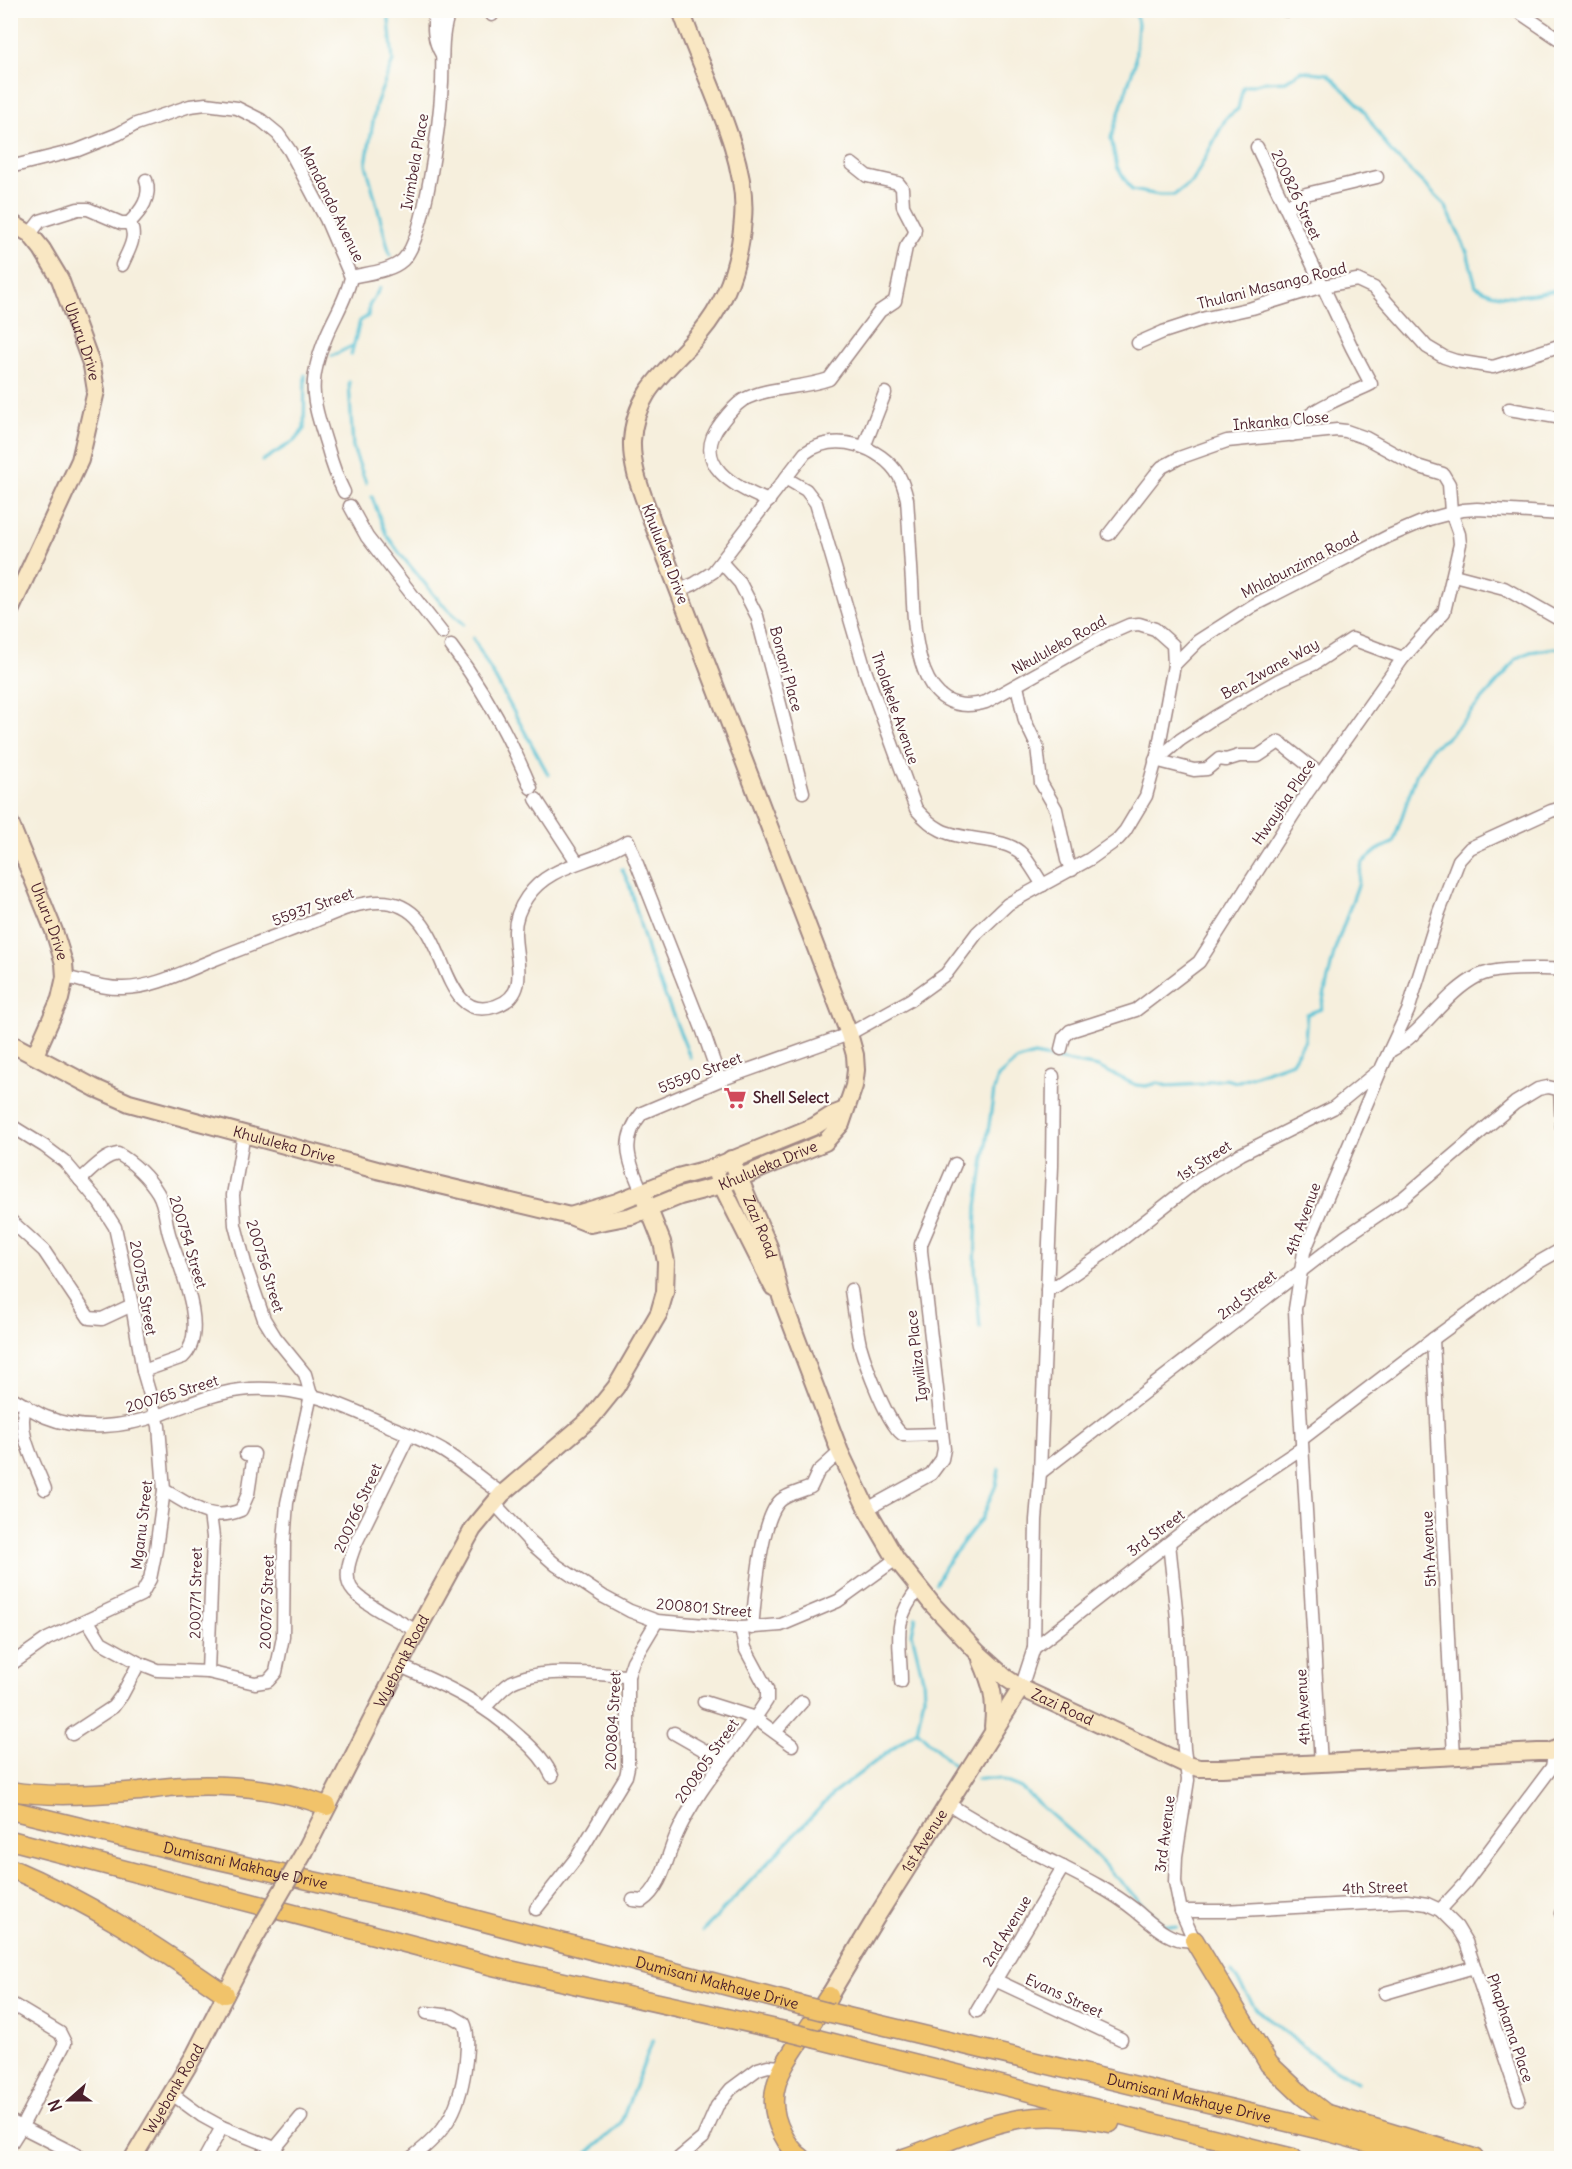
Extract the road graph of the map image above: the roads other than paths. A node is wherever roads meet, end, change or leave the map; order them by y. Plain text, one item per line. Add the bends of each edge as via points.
1 (435, 10) edge
2 (450, 10) edge
3 (681, 10) edge
4 (1285, 10) edge
5 (1308, 10) edge
6 (1516, 10) edge
7 (1562, 41) edge
8 (442, 55) junction
9 (1257, 147) dead end
10 (852, 165) dead end
11 (10, 167) edge
12 (1377, 177) dead end
13 (146, 180) dead end
14 (1286, 208) junction
15 (10, 222) edge
16 (129, 223) junction
17 (30, 234) junction
18 (122, 265) dead end
19 (351, 277) junction
20 (1323, 286) junction
21 (1138, 343) dead end
22 (1562, 345) edge
23 (885, 393) dead end
24 (1509, 408) dead end
25 (1562, 418) edge
26 (1292, 435) junction
27 (864, 447) junction
28 (787, 479) junction
29 (344, 492) dead end
30 (769, 501) junction
31 (350, 506) dead end
32 (1451, 512) junction
33 (1562, 514) edge
34 (1109, 534) dead end
35 (722, 563) junction
36 (1454, 575) junction
37 (679, 590) junction
38 (11, 607) edge
39 (1562, 621) edge
40 (442, 633) dead end
41 (451, 646) dead end
42 (1403, 658) junction
43 (1174, 665) junction
44 (1017, 686) junction
45 (1156, 758) junction
46 (1321, 775) junction
47 (803, 792) dead end
48 (1562, 808) edge
49 (10, 823) edge
50 (577, 862) junction
51 (1072, 870) junction
52 (1043, 885) junction
53 (1562, 969) edge
54 (65, 977) junction
55 (849, 1034) junction
56 (10, 1043) edge
57 (1061, 1049) dead end
58 (1390, 1051) junction
59 (35, 1055) junction
60 (1382, 1067) junction
61 (1053, 1076) dead end
62 (720, 1080) junction
63 (1561, 1090) edge
64 (845, 1110) junction
65 (10, 1125) edge
66 (1562, 1128) edge
67 (244, 1134) junction
68 (731, 1159) junction
69 (955, 1164) dead end
70 (712, 1168) junction
71 (739, 1178) junction
72 (80, 1180) junction
73 (722, 1185) junction
74 (642, 1192) junction
75 (650, 1209) junction
76 (570, 1216) junction
77 (10, 1220) edge
78 (1562, 1249) edge
79 (1301, 1271) junction
80 (851, 1290) dead end
81 (1047, 1290) junction
82 (781, 1297) junction
83 (132, 1305) junction
84 (1433, 1339) junction
85 (141, 1365) junction
86 (311, 1395) junction
87 (10, 1397) edge
88 (26, 1405) junction
89 (156, 1416) junction
90 (942, 1434) junction
91 (409, 1435) junction
92 (1302, 1443) junction
93 (840, 1452) junction
94 (246, 1454) dead end
95 (1040, 1473) junction
96 (45, 1489) dead end
97 (164, 1490) junction
98 (498, 1498) junction
99 (867, 1509) junction
100 (210, 1514) junction
101 (1169, 1543) junction
102 (896, 1559) junction
103 (919, 1588) junction
104 (88, 1621) junction
105 (657, 1621) junction
106 (746, 1628) junction
107 (417, 1631) junction
108 (1034, 1648) junction
109 (978, 1653) junction
110 (139, 1663) junction
111 (10, 1665) edge
112 (400, 1666) junction
113 (208, 1672) junction
114 (628, 1676) junction
115 (901, 1682) dead end
116 (1021, 1688) junction
117 (704, 1702) dead end
118 (802, 1702) dead end
119 (485, 1707) junction
120 (755, 1718) junction
121 (993, 1731) junction
122 (775, 1732) junction
123 (674, 1733) dead end
124 (72, 1734) dead end
125 (792, 1745) dead end
126 (1558, 1748) edge
127 (1454, 1757) junction
128 (723, 1761) junction
129 (1185, 1764) junction
130 (1321, 1764) junction
131 (552, 1776) dead end
132 (10, 1791) edge
133 (947, 1803) junction
134 (327, 1806) junction
135 (10, 1810) edge
136 (10, 1840) edge
137 (1064, 1867) junction
138 (10, 1868) edge
139 (633, 1900) dead end
140 (536, 1909) dead end
141 (1440, 1910) junction
142 (1181, 1911) junction
143 (1194, 1940) junction
144 (1474, 1966) junction
145 (995, 1980) junction
146 (1385, 1993) dead end
147 (225, 1994) junction
148 (10, 2003) edge
149 (830, 2004) junction
150 (977, 2011) dead end
151 (427, 2013) dead end
152 (1121, 2039) dead end
153 (782, 2067) junction
154 (172, 2094) junction
155 (1519, 2099) dead end
156 (301, 2117) dead end
157 (16, 2124) edge
158 (222, 2127) junction
159 (1201, 2136) junction
160 (10, 2145) edge
161 (271, 2153) edge
162 (83, 2158) edge
163 (133, 2158) edge
164 (205, 2158) edge
165 (411, 2158) edge
166 (679, 2158) edge
167 (802, 2158) edge
168 (904, 2158) edge
169 (1293, 2158) edge
170 (1422, 2158) edge
171 (1474, 2158) edge

1 - 8 street via 433,31
2 - 8 street, Ivimbela Place
3 - 37 street, Khululeka Drive via 734,150 744,206 736,263 722,301 701,333 652,385 641,402 633,428 638,484
4 - 5 street
6 - 7 street
8 - 19 street, Ivimbela Place via 437,136 416,237 401,262
9 - 14 street, 200826 Street
10 - 30 street via 867,176 898,183 914,235 906,247 895,301 880,311 829,379 743,400 716,429 710,451 713,463 725,477
11 - 19 street, Mandondo Avenue via 78,150 190,106 237,108 278,134 326,219
12 - 14 street via 1306,194
13 - 16 street via 147,199
14 - 20 street, 200826 Street
15 - 17 street, Uhuru Drive
16 - 17 street via 78,209 40,222
16 - 18 street via 133,238
17 - 38 street, Uhuru Drive via 60,279 89,355 96,391 80,460
19 - 29 street, Mandondo Avenue via 318,358 314,384 318,422
20 - 21 street, Thulani Masango Road via 1206,318
20 - 22 street, Thulani Masango Road via 1363,281 1428,347 1456,361 1487,367 1501,365
20 - 26 street, 200826 Street via 1371,384 1311,414
23 - 27 street
24 - 25 street
26 - 32 street, Inkanka Close via 1346,431 1443,474 1449,484
26 - 34 street, Inkanka Close via 1227,441 1162,467
27 - 28 street, Nkululeko Road via 842,442 815,447 805,453
27 - 44 street, Nkululeko Road via 898,474 907,498 916,644 932,686 945,698 970,705 986,702
28 - 30 street, Nkululeko Road
28 - 52 street, Tholakele Avenue via 806,490 816,503 865,670 916,809 940,830 1006,844 1021,853
30 - 35 street, Nkululeko Road
31 - 40 street via 367,537
32 - 33 street, Mhlabunzima Road via 1477,509
32 - 36 street, Hwayiba Place via 1460,544
32 - 43 street, Mhlabunzima Road via 1389,536 1254,604 1198,641
35 - 37 street, Nkululeko Road via 706,578
35 - 47 street, Bonani Place via 740,583 757,616
36 - 39 street via 1504,588
36 - 42 street, Hwayiba Place via 1444,612
37 - 55 street, Khululeka Drive
41 - 50 street via 497,714 534,794
42 - 45 street, Ben Zwane Way via 1352,639 1215,717
42 - 46 street, Hwayiba Place
43 - 44 street, Nkululeko Road via 1173,645 1163,635 1147,625 1129,625
43 - 45 street, Nkululeko Road
44 - 51 street via 1025,721 1037,746 1041,783 1056,809
45 - 46 street via 1194,770 1207,769 1219,759 1258,756 1279,742
45 - 51 street, Nkululeko Road via 1146,796 1125,831 1106,849
46 - 57 street, Hwayiba Place via 1199,962 1136,1010 1070,1032
48 - 58 street, 4th Avenue via 1470,848 1459,860 1408,1011
49 - 54 street, Uhuru Drive via 54,931
50 - 54 street, 55937 Street via 550,874 525,899 515,931 519,979 507,1000 496,1006 472,1006 463,1000 449,981 421,921 406,907 379,902 347,908 141,986 108,988
50 - 62 street, 55937 Street via 628,841
51 - 52 street, Nkululeko Road
52 - 55 street, Nkululeko Road via 992,917 946,974 910,1000
53 - 58 street via 1502,971 1479,976 1455,993 1405,1043
54 - 59 street, Uhuru Drive via 60,999
55 - 62 street, 55590 Street
55 - 64 street, Khululeka Drive via 856,1070
56 - 59 street, Khululeka Drive
58 - 60 street, 4th Avenue
59 - 67 street, Khululeka Drive via 129,1103
60 - 79 street, 4th Avenue via 1304,1252
60 - 81 street, 1st Street via 1333,1108 1215,1169 1107,1251
61 - 81 street
62 - 74 street, 55590 Street via 657,1105 634,1123 628,1148
63 - 66 street
63 - 79 street, 2nd Street via 1538,1089 1515,1103 1403,1198
64 - 68 street, Khululeka Drive
64 - 71 street, Khululeka Drive via 841,1124 825,1142
65 - 72 street, 200755 Street via 64,1161
67 - 76 street, Khululeka Drive
67 - 86 street, 200756 Street via 233,1195 235,1225 264,1319 305,1374
68 - 70 street, Khululeka Drive
68 - 71 street, Zazi Road
69 - 90 street, Igwiliza Place via 921,1244
70 - 73 street, Zazi Road
70 - 74 street, Khululeka Drive
71 - 73 street, Khululeka Drive
71 - 82 street, Zazi Road via 769,1247
72 - 83 street, 200755 Street via 115,1227
72 - 85 street, 200754 Street via 111,1155 118,1154 148,1180 164,1208 169,1235 187,1284 194,1328 183,1357
73 - 75 street, Khululeka Drive
73 - 82 street, Zazi Road via 771,1285
74 - 75 street, Wyebank Road
74 - 76 street, Khululeka Drive
75 - 76 street, Khululeka Drive via 590,1224
75 - 98 street, Wyebank Road via 666,1262 665,1292 659,1313 616,1387 591,1418
77 - 83 street via 44,1251 89,1318 102,1319
78 - 84 street, 3rd Street
79 - 92 street, 4th Avenue via 1295,1309
79 - 95 street, 2nd Street
80 - 90 street via 864,1357 891,1423 904,1435
81 - 95 street
82 - 93 street, Zazi Road
83 - 85 street, 200755 Street
84 - 92 street, 3rd Street
84 - 127 street, 5th Avenue
85 - 89 street, 200755 Street
86 - 89 street, 200765 Street via 267,1390 231,1392 196,1399
86 - 91 street, 200765 Street
86 - 113 street, 200767 Street via 287,1503 283,1637 276,1672 268,1681 255,1683
87 - 88 street, 200765 Street
88 - 89 street, 200765 Street via 45,1417 78,1425 113,1426
88 - 96 street via 22,1413 25,1436
89 - 97 street, Mganu Street
90 - 99 street, Igwiliza Place via 942,1459 931,1474
91 - 98 street, 200765 Street via 443,1452
91 - 107 street, 200766 Street via 356,1543 348,1572 356,1594
92 - 101 street, 3rd Street
92 - 130 street, 4th Avenue
93 - 99 street, Zazi Road
93 - 106 street via 818,1472 811,1487 780,1500 772,1512
94 - 100 street via 254,1454 245,1504 232,1513
95 - 108 street
97 - 100 street
97 - 104 street, Mganu Street via 147,1586 135,1599
98 - 105 street, 200801 Street via 531,1543 556,1565 621,1606
98 - 107 street, Wyebank Road via 473,1529
99 - 102 street, Zazi Road
100 - 113 street, 200771 Street via 213,1537
101 - 108 street, 3rd Street
101 - 129 street, 3rd Avenue
102 - 103 street, Zazi Road
102 - 106 street, 200801 Street via 824,1608 781,1625
103 - 109 street, Zazi Road
103 - 115 street via 900,1620
104 - 110 street, 200767 Street via 101,1642
104 - 111 street, Mganu Street via 47,1639
105 - 106 street, 200801 Street
105 - 114 street, 200804 Street
106 - 120 street, 200805 Street via 745,1648 768,1694
107 - 112 street, Wyebank Road
108 - 116 street
109 - 116 street, Zazi Road
109 - 121 street via 993,1689
110 - 113 street, 200767 Street via 166,1671
110 - 124 street via 113,1707
112 - 119 street
112 - 134 street, Wyebank Road
114 - 119 street via 572,1672 523,1678 505,1687
114 - 140 street, 200804 Street via 626,1776 577,1857
116 - 121 street, 1st Avenue
116 - 129 street, Zazi Road
117 - 120 street
118 - 122 street
119 - 131 street via 527,1743
120 - 122 street
120 - 128 street, 200805 Street
121 - 133 street, 1st Avenue
122 - 125 street
123 - 128 street
126 - 127 street, Zazi Road via 1549,1752
126 - 141 street via 1552,1767 1465,1883
127 - 130 street, Zazi Road
128 - 139 street, 200805 Street via 688,1812 650,1895 642,1901
129 - 130 street, Zazi Road via 1222,1768
129 - 142 street, 3rd Avenue via 1188,1780 1175,1871
132 - 134 main road via 63,1795 226,1786 275,1791
133 - 137 street
133 - 149 street, 1st Avenue
134 - 147 street, Wyebank Road, bridge
135 - 149 main road, Dumisani Makhaye Drive, bridge via 420,1905 800,2005
136 - 159 main road, Dumisani Makhaye Drive, bridge via 497,1967 785,2031
137 - 143 street via 1106,1890 1160,1931
137 - 145 street, 2nd Avenue
138 - 147 main road via 101,1912
141 - 142 street, 4th Street via 1407,1901
141 - 144 street, Phaphama Place via 1462,1934
142 - 143 street, 3rd Avenue
143 - 171 main road via 1269,2064 1304,2097 1325,2113
144 - 146 street, Phaphama Place
144 - 155 street, Phaphama Place
145 - 150 street, 2nd Avenue
145 - 152 street, Evans Street
147 - 154 street, Wyebank Road
148 - 157 street via 60,2033 65,2043
149 - 153 main road
149 - 170 main road, Dumisani Makhaye Drive
151 - 165 street via 452,2016 464,2023 464,2075 455,2111 438,2134
153 - 166 street via 758,2069 731,2089 717,2106 703,2138
153 - 167 main road via 773,2108 786,2142
154 - 158 street
154 - 163 street, Wyebank Road
156 - 161 street
157 - 160 street
157 - 162 street
158 - 161 street
158 - 164 street
159 - 168 main road via 1048,2116 981,2129
159 - 169 main road

